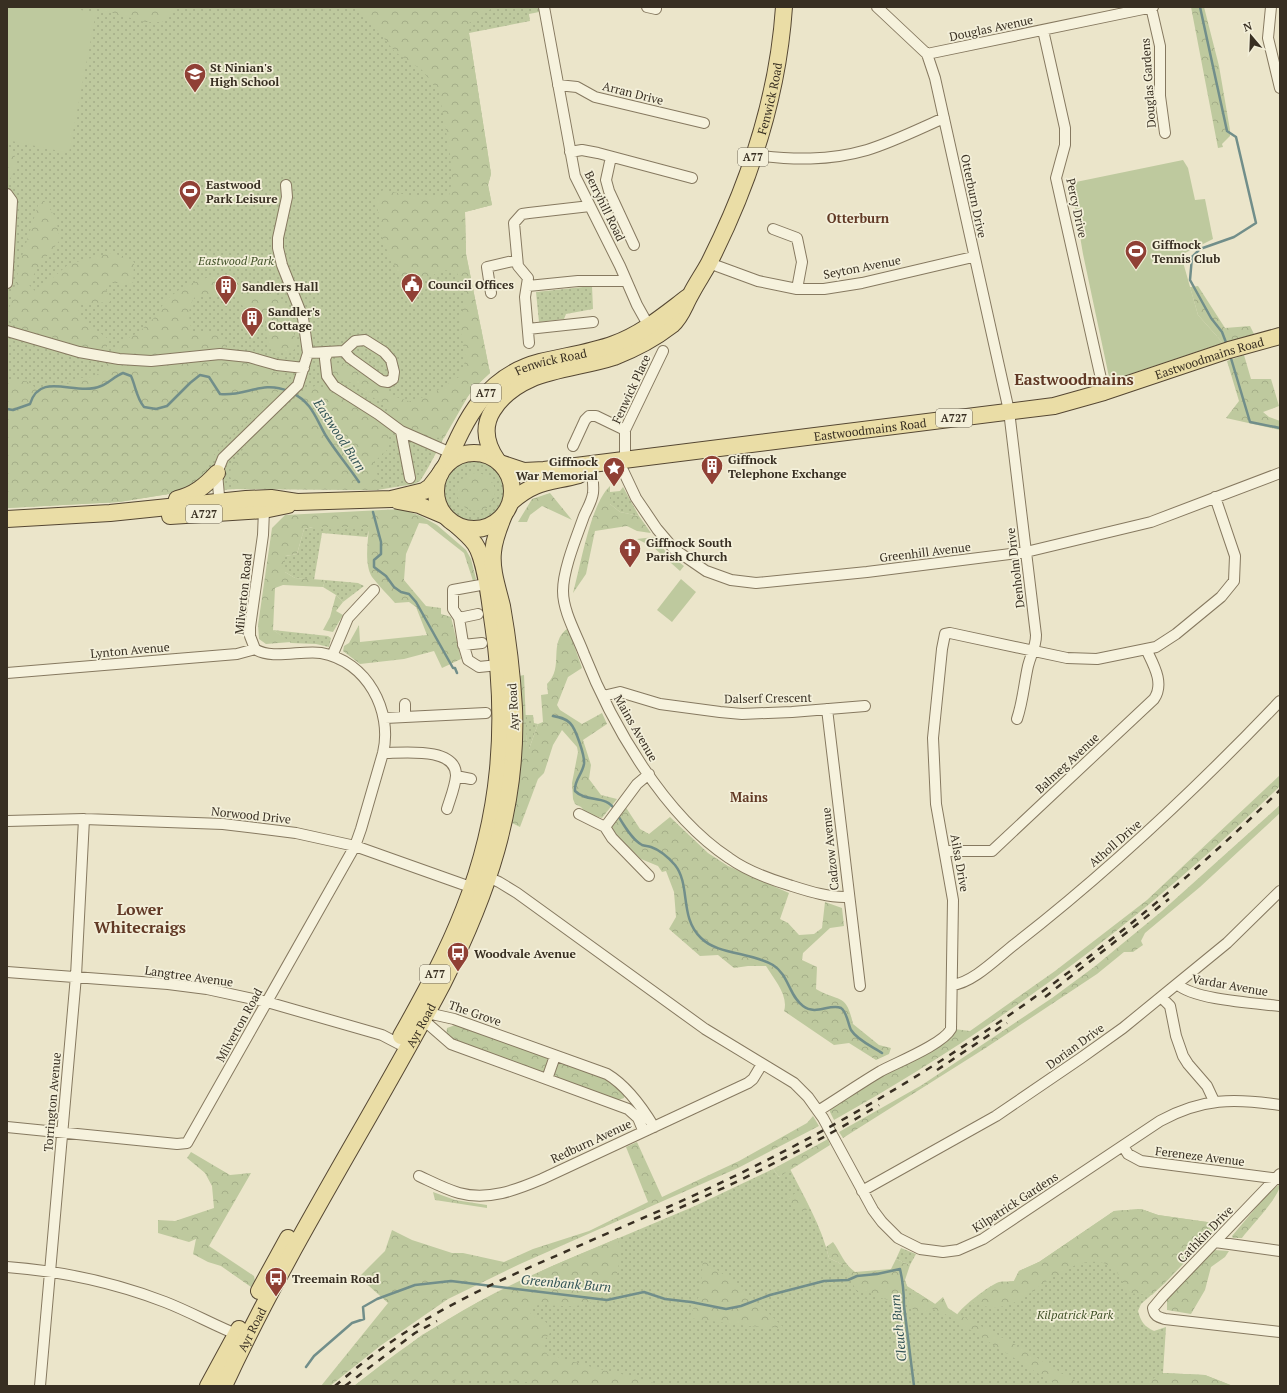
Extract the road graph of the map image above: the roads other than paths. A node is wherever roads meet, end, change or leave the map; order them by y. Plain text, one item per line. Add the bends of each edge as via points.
1 (544, 7) edge
2 (784, 7) edge
3 (877, 7) edge
4 (1152, 7) edge
5 (1271, 7) edge
6 (1043, 30) junction
7 (927, 54) junction
8 (558, 85) junction
9 (1280, 88) edge
10 (944, 118) junction
11 (704, 123) dead end
12 (1165, 133) dead end
13 (570, 152) junction
14 (754, 154) junction
15 (611, 157) junction
16 (692, 178) dead end
17 (286, 185) dead end
18 (7, 194) edge
19 (590, 206) junction
20 (773, 229) dead end
21 (634, 245) dead end
22 (973, 257) junction
23 (518, 260) junction
24 (709, 263) junction
25 (626, 281) junction
26 (7, 283) edge
27 (528, 286) junction
28 (797, 289) junction
29 (491, 293) dead end
30 (593, 322) dead end
31 (528, 329) junction
32 (7, 331) edge
33 (652, 332) junction
34 (1280, 336) edge
35 (529, 343) dead end
36 (344, 350) junction
37 (663, 351) dead end
38 (328, 352) junction
39 (308, 353) junction
40 (304, 368) junction
41 (1104, 392) junction
42 (1008, 412) junction
43 (625, 430) junction
44 (401, 431) junction
45 (573, 446) dead end
46 (498, 462) junction
47 (622, 462) junction
48 (446, 464) junction
49 (590, 468) junction
50 (217, 473) junction
51 (1280, 473) edge
52 (410, 478) dead end
53 (1215, 498) junction
54 (391, 499) junction
55 (297, 502) junction
56 (220, 507) junction
57 (508, 508) junction
58 (136, 510) junction
59 (264, 510) junction
60 (110, 513) junction
61 (7, 519) edge
62 (451, 521) junction
63 (1026, 552) junction
64 (486, 584) junction
65 (374, 590) dead end
66 (478, 614) dead end
67 (459, 618) junction
68 (482, 643) dead end
69 (463, 645) junction
70 (255, 649) junction
71 (1146, 649) junction
72 (508, 650) junction
73 (1032, 652) junction
74 (332, 656) junction
75 (498, 665) junction
76 (7, 673) edge
77 (603, 696) junction
78 (1280, 701) edge
79 (405, 704) dead end
80 (865, 706) dead end
81 (827, 710) junction
82 (486, 713) dead end
83 (405, 717) junction
84 (385, 718) junction
85 (1017, 719) dead end
86 (383, 753) junction
87 (648, 774) junction
88 (456, 776) junction
89 (472, 779) dead end
90 (447, 809) dead end
91 (579, 814) dead end
92 (84, 819) junction
93 (7, 821) edge
94 (605, 827) junction
95 (354, 846) junction
96 (945, 851) junction
97 (649, 876) dead end
98 (480, 883) junction
99 (1280, 891) edge
100 (848, 896) junction
101 (7, 972) edge
102 (76, 976) junction
103 (1177, 984) junction
104 (952, 985) junction
105 (860, 986) dead end
106 (1161, 997) junction
107 (267, 1002) junction
108 (1280, 1006) edge
109 (421, 1014) junction
110 (403, 1045) junction
111 (555, 1056) junction
112 (762, 1064) junction
113 (547, 1078) junction
114 (1214, 1101) junction
115 (1280, 1105) edge
116 (818, 1111) junction
117 (7, 1127) edge
118 (654, 1127) junction
119 (643, 1130) junction
120 (63, 1131) junction
121 (1123, 1146) junction
122 (419, 1176) dead end
123 (1279, 1177) edge
124 (862, 1192) junction
125 (1215, 1242) junction
126 (1280, 1251) edge
127 (7, 1267) edge
128 (50, 1272) junction
129 (1280, 1332) edge
130 (241, 1337) junction
131 (40, 1386) edge
132 (208, 1386) edge
133 (224, 1386) edge

1 - 8 street, Berryhill Road
2 - 14 main road, Fenwick Road / A77 via 772,90
3 - 7 street, Otterburn Drive
4 - 6 street, Douglas Avenue
4 - 12 street, Douglas Gardens via 1160,46 1160,96
5 - 9 street via 1268,38
6 - 7 street, Douglas Avenue
6 - 41 street, Percy Drive via 1065,128 1065,145 1056,178
7 - 10 street, Otterburn Drive
8 - 11 street, Arran Drive via 577,87 595,98
8 - 13 street, Berryhill Road
10 - 14 street via 867,150 829,158 789,159
10 - 22 street, Otterburn Drive
13 - 15 street via 582,150
13 - 19 street, Berryhill Road via 575,176
14 - 24 main road, Fenwick Road / A77
15 - 16 street
15 - 21 street via 606,180
17 - 39 street via 287,197 278,248 303,318
18 - 26 street via 12,201
19 - 23 street via 522,214 514,223
19 - 25 street, Berryhill Road
20 - 28 street via 797,238 802,262
22 - 28 street, Seyton Avenue via 862,283 824,289
22 - 42 street, Otterburn Drive
23 - 27 street via 518,266 528,278
23 - 29 street via 487,267
24 - 28 street, Seyton Avenue via 758,281
24 - 33 main road, Fenwick Road / A77 via 678,319
25 - 27 street via 578,281
25 - 33 street, Berryhill Road
27 - 31 street via 525,297
30 - 31 street
31 - 35 street
32 - 40 street via 79,352 119,359 152,361 220,354 248,357 278,366
33 - 46 main road, Fenwick Road / A77 via 633,349 613,357 535,377 509,391 491,414 486,429 487,442
33 - 48 main road, Fenwick Road / A77 via 538,363 502,379 478,402
34 - 41 main road, Eastwoodmains Road / A727 via 1229,350
36 - 36 street via 355,341 364,340 372,344 391,360 393,379 388,382 382,381 350,358
36 - 38 street
37 - 43 street, Fenwick Place
38 - 39 street
38 - 44 street via 325,358 327,376 334,386
39 - 40 street
40 - 50 street via 292,392 222,458
41 - 42 main road, Eastwoodmains Road / A727 via 1054,406
42 - 47 main road, Eastwoodmains Road / A727
42 - 63 street, Denholm Drive
43 - 45 street via 596,416 589,416
43 - 47 street, Fenwick Place
44 - 48 street via 417,439
44 - 52 street
46 - 48 main road via 482,454 469,453
46 - 49 main road, Eastwoodmains Road / A727 via 514,469 531,471
46 - 57 main road via 506,469 511,481 513,493
47 - 49 main road, Eastwoodmains Road / A727
47 - 63 street, Greenhill Avenue via 636,498 666,540 696,565 731,580 780,582
48 - 54 main road, A727 via 424,491
48 - 62 main road via 436,486 436,496 440,508
49 - 57 main road, Eastwoodmains Road / A727 via 538,484 528,489
49 - 77 street, Mains Avenue via 593,495 574,543 563,591 570,617
50 - 56 street
50 - 58 main road via 190,496
51 - 53 street, Greenhill Avenue
53 - 63 street, Greenhill Avenue via 1151,522
53 - 71 street via 1235,556 1234,581 1221,597 1176,634 1156,647
54 - 55 main road, A727
54 - 62 main road, A727 via 419,505
55 - 56 main road via 271,498
55 - 59 main road, A727
56 - 58 main road
56 - 59 main road, A727
56 - 60 main road, A727 via 148,517
57 - 62 main road via 496,523 485,528 472,529
57 - 72 main road, Ayr Road / A77 via 496,537 493,554
58 - 60 main road
59 - 70 street, Milverton Road via 250,636
60 - 61 main road, A727
62 - 64 main road, Ayr Road / A77 via 476,546
63 - 73 street, Denholm Drive via 1036,635 1036,646
64 - 67 street via 453,590 453,609
64 - 75 main road, Ayr Road / A77
65 - 74 street via 348,618
66 - 67 street
67 - 69 street
68 - 69 street
69 - 75 street via 468,660 473,664 479,667
70 - 74 street, Milverton Road via 265,654 314,653
70 - 76 street, Lynton Avenue via 236,654
71 - 73 street via 1097,659 1067,658
71 - 96 street, Balmeg Avenue via 1160,686 1154,699 992,852
72 - 75 street
72 - 98 main road, Ayr Road / A77 via 514,725 512,772 505,824
73 - 85 street, Denholm Drive
73 - 96 street, Ailsa Drive via 950,633 944,636 933,738 936,804
74 - 84 street, Milverton Road via 344,662 367,681 380,703
75 - 98 main road, Ayr Road / A77 via 501,732 499,768
77 - 81 street, Dalserf Crescent via 620,692 660,704 720,712 765,714
77 - 87 street, Mains Avenue via 619,728
78 - 104 street, Atholl Drive via 1201,782 1124,854 968,980
79 - 83 street
80 - 81 street, Dalserf Crescent
81 - 100 street, Cadzow Avenue
82 - 83 street
83 - 84 street
84 - 86 street, Milverton Road
86 - 88 street via 430,754 443,757 455,768
86 - 95 street, Milverton Road
87 - 94 street via 637,784
87 - 100 street, Mains Avenue via 684,819 727,858 741,866 802,889 840,897
88 - 89 street
88 - 90 street
91 - 94 street
92 - 93 street, Norwood Drive
92 - 95 street, Norwood Drive via 223,824 313,835
92 - 102 street, Torrington Avenue
94 - 97 street via 612,838
95 - 98 street, Norwood Drive
95 - 107 street, Milverton Road
96 - 104 street, Ailsa Drive via 953,900
98 - 109 main road, Ayr Road / A77 via 458,952
98 - 112 street via 517,893 705,1029
99 - 103 street, Dorian Drive via 1227,942
100 - 105 street, Cadzow Avenue
101 - 102 street, Langtree Avenue
102 - 107 street, Langtree Avenue via 207,989
102 - 120 street, Torrington Avenue
103 - 106 street, Dorian Drive
103 - 108 street, Vardar Avenue via 1185,990 1201,995
104 - 116 street, Ailsa Drive via 952,1019 947,1036 879,1072
106 - 114 street via 1170,1006 1183,1056 1207,1086
106 - 124 street, Dorian Drive via 1087,1054 996,1116
107 - 110 street, Langtree Avenue via 382,1035
107 - 120 street, Milverton Road via 187,1143
109 - 110 main road, Ayr Road / A77
109 - 111 street, The Grove via 474,1026
109 - 113 street via 451,1044
110 - 130 main road, Ayr Road / A77
111 - 113 street
111 - 118 street, The Grove via 620,1081
112 - 116 street via 794,1083
112 - 118 street, Redburn Avenue via 753,1079 748,1082
113 - 119 street via 628,1109 638,1118
114 - 115 street, Kilpatrick Gardens
114 - 121 street, Kilpatrick Gardens via 1176,1113
116 - 124 street, Kilpatrick Gardens
117 - 120 street, Milverton Road
118 - 119 street, Redburn Avenue
119 - 122 street, Redburn Avenue via 542,1179 501,1194 460,1193
120 - 128 street, Torrington Avenue
121 - 123 street, Fereneze Avenue via 1128,1154 1141,1161
121 - 124 street, Kilpatrick Gardens via 983,1240 958,1250 932,1251 908,1244 898,1238 882,1222
123 - 125 street, Cathkin Drive
125 - 126 street
125 - 129 street, Cathkin Drive via 1155,1303 1154,1313 1158,1318
127 - 128 street
128 - 130 street via 107,1284 165,1302
128 - 131 street, Torrington Avenue
130 - 132 main road, Ayr Road / A77
130 - 133 main road, Ayr Road / A77

